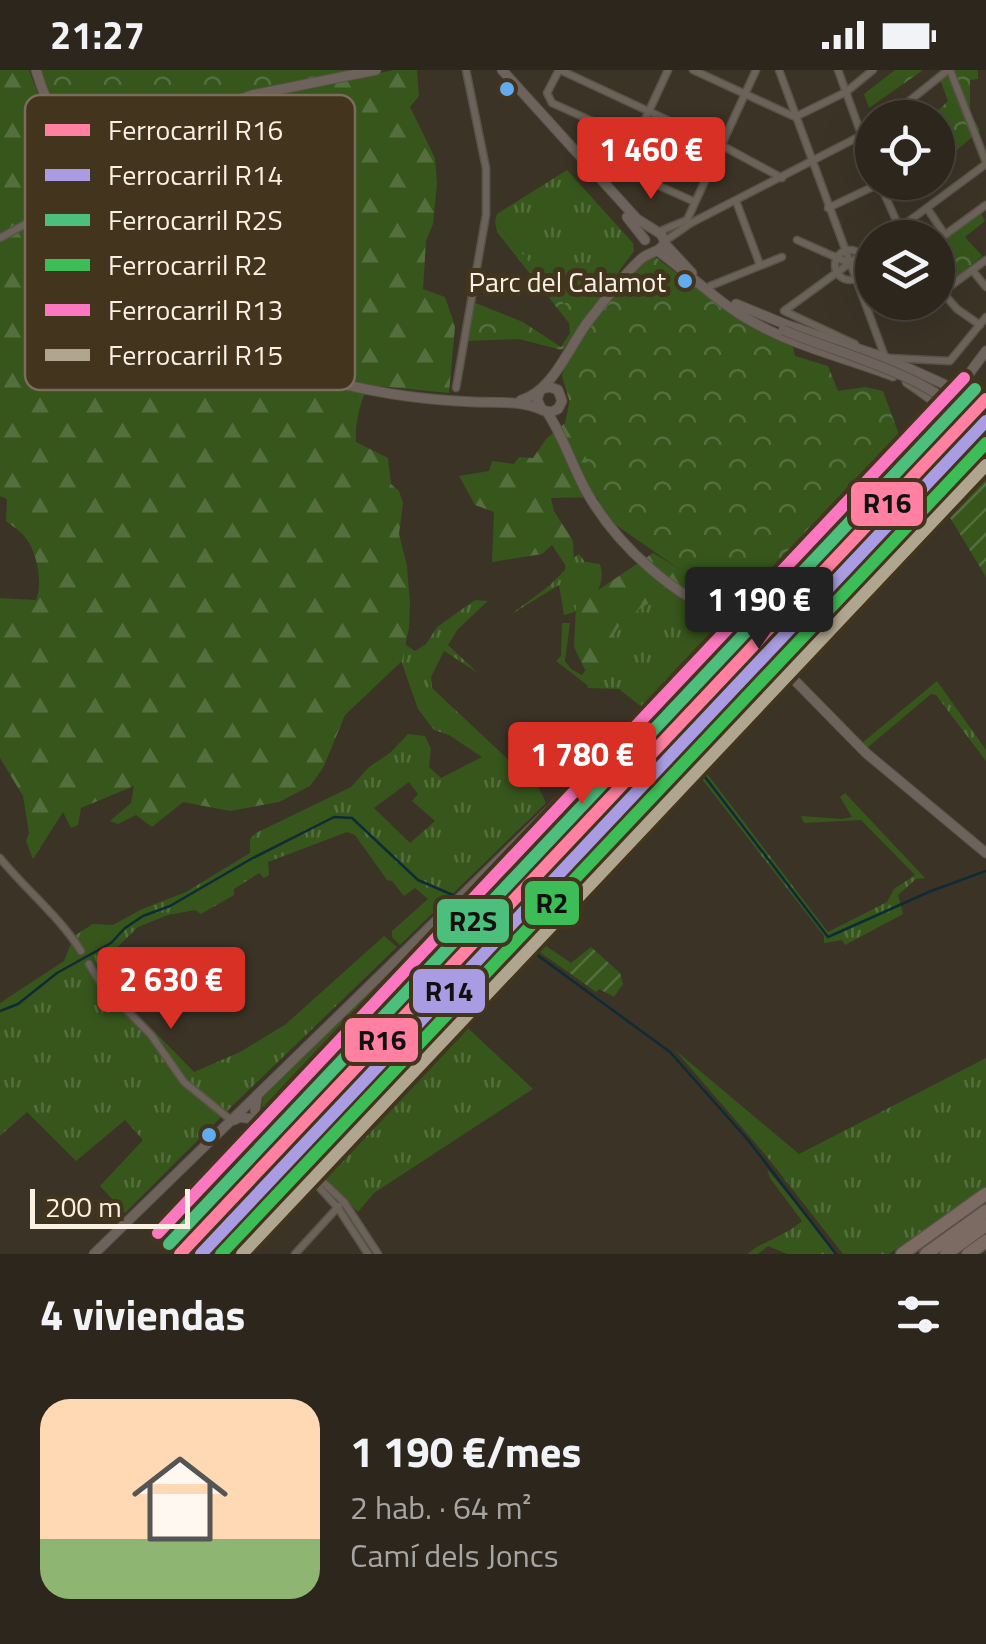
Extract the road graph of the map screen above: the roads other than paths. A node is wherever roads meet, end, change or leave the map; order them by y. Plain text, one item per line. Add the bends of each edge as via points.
1 (36, 70) edge
2 (376, 70) edge
3 (466, 70) edge
4 (498, 70) edge
5 (559, 70) edge
6 (668, 70) edge
7 (693, 70) edge
8 (756, 70) edge
9 (778, 70) edge
10 (838, 70) edge
11 (873, 70) edge
12 (949, 70) edge
13 (846, 92) junction
14 (745, 94) junction
15 (46, 95) edge
16 (252, 95) edge
17 (911, 100) edge
18 (648, 112) junction
19 (855, 116) edge
20 (796, 117) junction
21 (636, 140) junction
22 (855, 142) edge
23 (721, 145) junction
24 (812, 164) junction
25 (985, 168) edge
26 (708, 173) junction
27 (782, 178) junction
28 (855, 195) edge
29 (736, 201) junction
30 (695, 202) junction
31 (986, 205) edge
32 (828, 208) junction
33 (927, 208) junction
34 (910, 220) edge
35 (933, 220) edge
36 (689, 222) junction
37 (25, 224) edge
38 (955, 228) edge
39 (0, 238) edge
40 (797, 240) dead end
41 (645, 242) junction
42 (659, 242) junction
43 (844, 250) junction
44 (855, 253) edge
45 (782, 257) dead end
46 (642, 258) junction
47 (836, 258) junction
48 (855, 260) edge
49 (986, 260) edge
50 (849, 264) junction
51 (760, 266) junction
52 (972, 270) junction
53 (837, 272) junction
54 (855, 280) joint
55 (955, 281) edge
56 (710, 286) junction
57 (986, 287) edge
58 (955, 304) edge
59 (734, 306) junction
60 (986, 317) edge
61 (871, 320) edge
62 (980, 325) junction
63 (986, 351) edge
64 (886, 358) junction
65 (560, 361) junction
66 (908, 363) junction
67 (967, 377) junction
68 (900, 379) junction
69 (936, 381) junction
70 (355, 386) edge
71 (456, 388) joint
72 (953, 389) junction
73 (541, 390) junction
74 (558, 390) junction
75 (455, 401) junction
76 (513, 402) junction
77 (561, 406) junction
78 (938, 407) junction
79 (544, 411) junction
80 (954, 412) junction
81 (559, 430) junction
82 (986, 434) edge
83 (702, 604) junction
84 (736, 619) junction
85 (725, 632) junction
86 (753, 636) junction
87 (739, 644) junction
88 (753, 656) dead end
89 (765, 666) junction
90 (781, 666) junction
91 (791, 677) junction
92 (673, 690) junction
93 (986, 853) edge
94 (0, 858) edge
95 (81, 951) dead end
96 (89, 964) dead end
97 (258, 1094) junction
98 (258, 1120) junction
99 (230, 1122) junction
100 (986, 1194) edge
101 (986, 1202) edge
102 (341, 1205) junction
103 (986, 1211) edge
104 (986, 1226) edge
105 (986, 1241) edge
106 (94, 1254) edge
107 (295, 1254) edge
108 (368, 1254) edge
109 (378, 1254) edge
110 (903, 1254) edge
111 (926, 1254) edge
112 (946, 1254) edge
113 (956, 1254) edge
114 (968, 1254) edge

1 - 15 street
2 - 16 street
3 - 71 street via 488,188
4 - 41 street
4 - 42 street
5 - 18 street
5 - 21 street via 547,93 552,103
6 - 18 street
7 - 14 street
8 - 14 street
9 - 20 street
10 - 13 street
11 - 13 street
12 - 17 street
12 - 25 street
13 - 19 street
13 - 20 street
14 - 20 street
14 - 23 street
18 - 21 street
18 - 23 street
20 - 24 street
21 - 26 street
21 - 30 street via 622,169
22 - 24 street
23 - 26 street
23 - 27 street
24 - 27 street
24 - 32 street
25 - 33 street
26 - 30 street
27 - 29 street
28 - 32 street
29 - 36 street
29 - 51 street
30 - 36 street
31 - 38 street
32 - 43 street
33 - 34 street
33 - 35 street
36 - 42 street
37 - 39 street
40 - 47 street
41 - 42 street
41 - 42 street
41 - 46 street
42 - 46 street
42 - 56 street
42 - 59 street via 703,289
43 - 44 street
43 - 47 street
43 - 50 street
45 - 51 street
46 - 65 street
47 - 50 street
47 - 53 street
48 - 50 street
49 - 52 street
50 - 53 street
50 - 54 street
51 - 56 street
52 - 55 street
52 - 57 street
53 - 54 street
53 - 64 street via 784,312
56 - 59 street
58 - 62 street
59 - 64 street
59 - 68 street via 792,341
59 - 82 street, bridge via 919,382
60 - 62 street
61 - 64 street
62 - 66 street via 955,358
63 - 67 street
64 - 66 street
65 - 73 street
65 - 74 street
66 - 68 street
66 - 69 street
67 - 69 street
67 - 72 street
68 - 78 street
69 - 72 street
70 - 75 street
71 - 75 street
72 - 78 street via 940,395
72 - 80 street via 963,403
73 - 74 street
73 - 76 street
73 - 79 street via 537,399
74 - 77 street
75 - 76 street
76 - 79 street
77 - 79 street
77 - 81 street
78 - 80 street
78 - 84 street via 905,457
79 - 81 street
80 - 86 street
81 - 83 street via 586,492 620,538
83 - 84 street
83 - 85 street
84 - 85 street
84 - 86 street
85 - 87 street
85 - 92 street
86 - 87 street
86 - 90 street
87 - 92 street
88 - 89 street
89 - 90 street
89 - 91 street
90 - 91 street
91 - 93 street via 902,785
92 - 97 street
94 - 95 street
96 - 99 street via 184,1082
97 - 98 street
97 - 99 street
98 - 99 street
98 - 102 street
99 - 106 street
100 - 110 highway
101 - 110 highway
102 - 107 street
102 - 108 street
102 - 109 street
103 - 111 highway
104 - 112 highway
104 - 113 highway
105 - 114 highway

